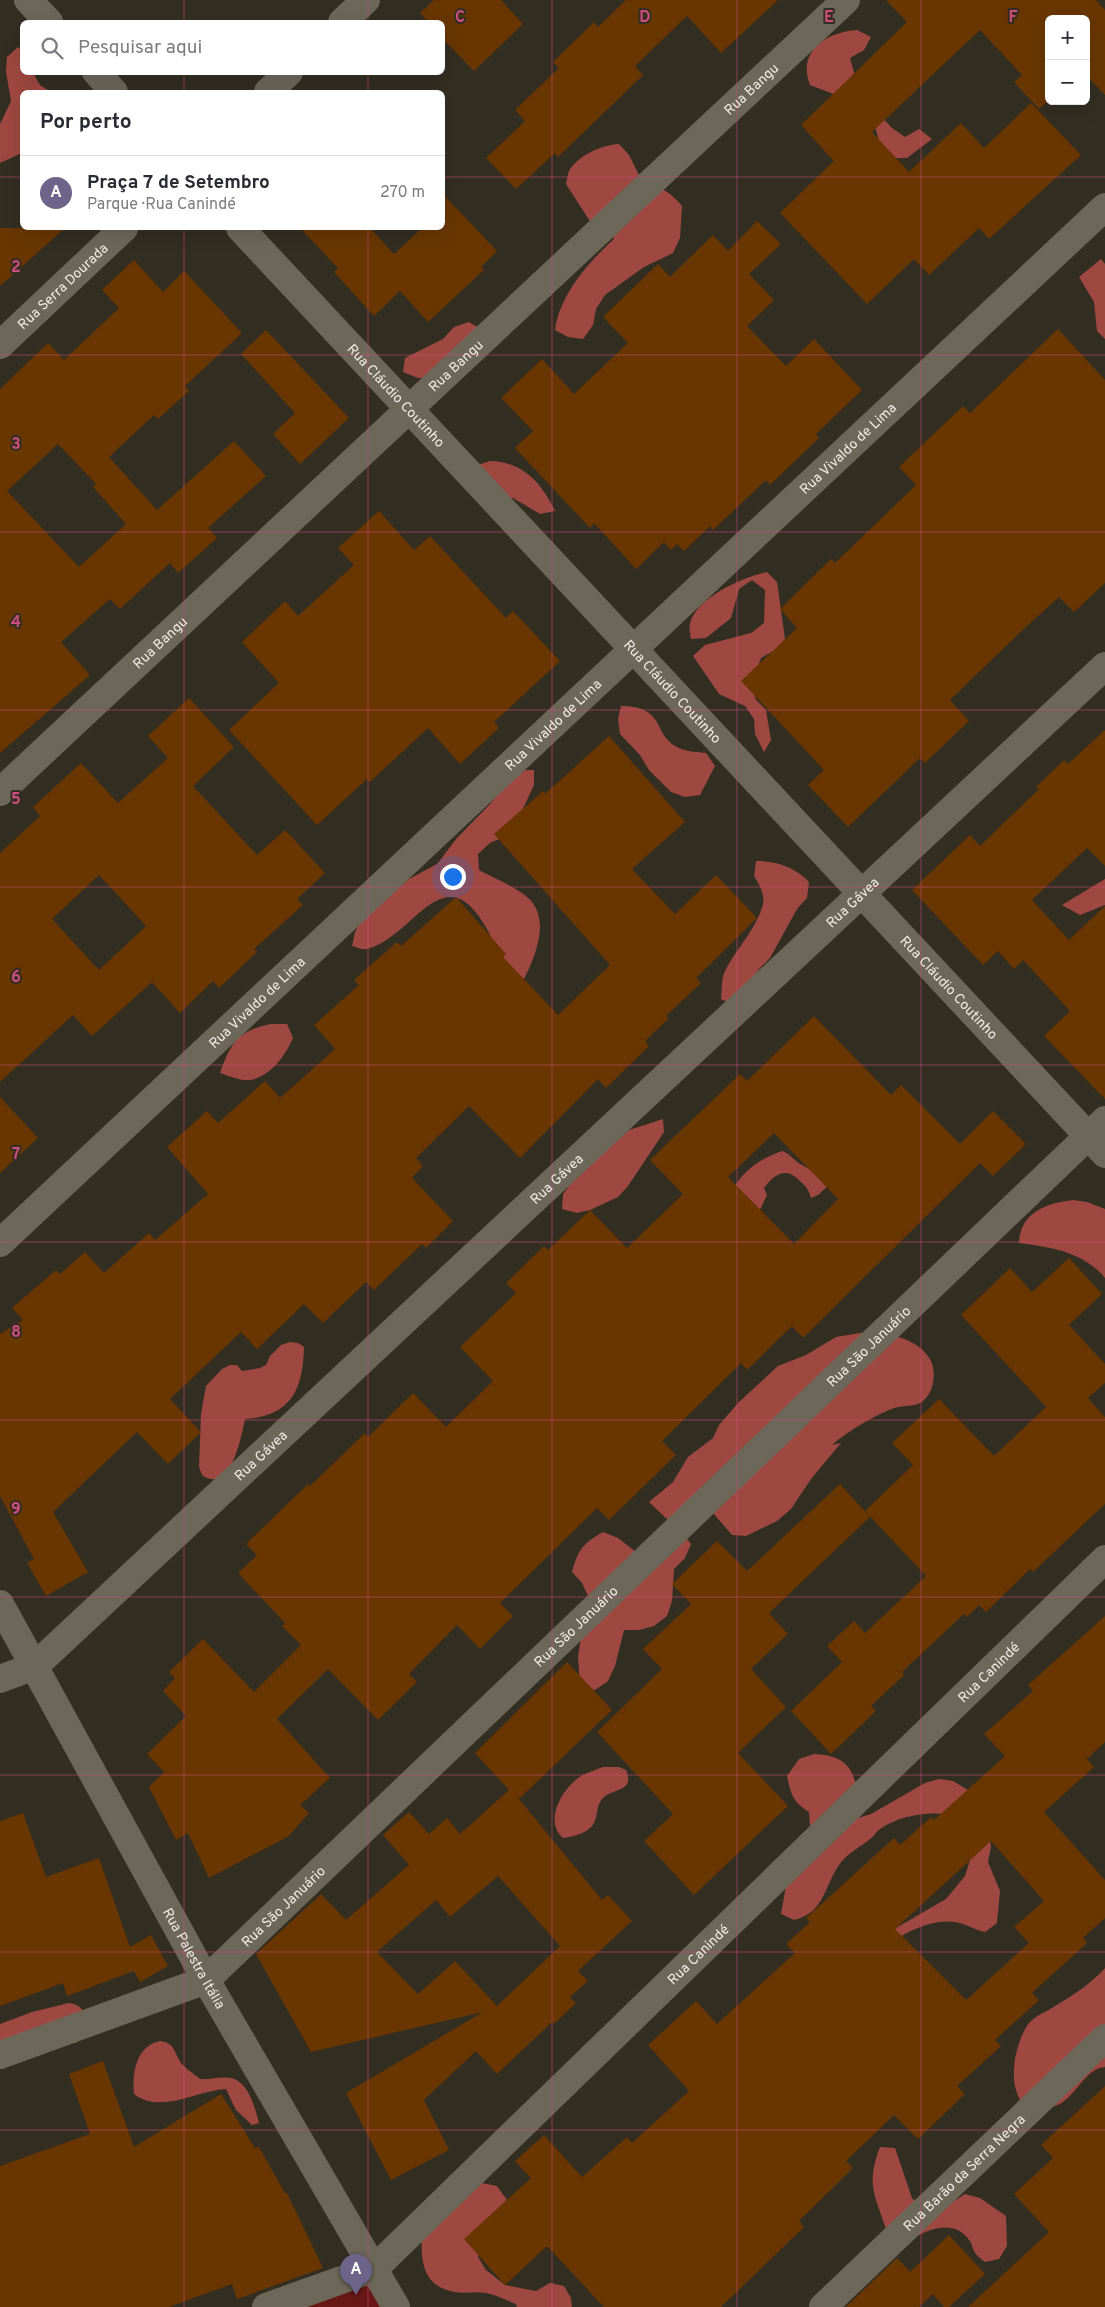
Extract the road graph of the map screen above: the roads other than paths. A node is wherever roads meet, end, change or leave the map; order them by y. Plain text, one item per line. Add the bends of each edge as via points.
1 (28, 0) edge
2 (366, 0) edge
3 (846, 0) edge
4 (47, 20) edge
5 (344, 20) edge
6 (99, 75) edge
7 (286, 75) edge
8 (112, 90) edge
9 (270, 90) edge
10 (1105, 207) edge
11 (122, 230) edge
12 (242, 230) edge
13 (0, 344) edge
14 (411, 410) junction
15 (634, 649) junction
16 (1105, 666) edge
17 (0, 792) edge
18 (862, 893) junction
19 (1099, 1136) edge
20 (0, 1243) edge
21 (1105, 1560) edge
22 (0, 1604) edge
23 (35, 1666) junction
24 (0, 1679) edge
25 (206, 1980) junction
26 (1105, 2038) edge
27 (0, 2055) edge
28 (375, 2268) junction
29 (266, 2307) edge
30 (396, 2307) edge
31 (823, 2307) edge

1 - 4 street
2 - 5 street
3 - 14 street, Rua Bangu
6 - 8 street
7 - 9 street
10 - 15 street, Rua Vivaldo de Lima
11 - 13 street, Rua Serra Dourada
12 - 14 street, Rua Cláudio Coutinho
14 - 15 street, Rua Cláudio Coutinho
14 - 17 street, Rua Bangu
15 - 18 street, Rua Cláudio Coutinho
15 - 20 street, Rua Vivaldo de Lima
16 - 18 street, Rua Gávea
18 - 19 street, Rua Cláudio Coutinho
18 - 23 street, Rua Gávea
19 - 25 street, Rua São Januário
21 - 28 street, Rua Canindé
22 - 23 street, Rua Palestra Itália
23 - 24 street, Rua Gávea
23 - 25 street, Rua Palestra Itália
25 - 27 street, Rua São Januário
25 - 28 street, Rua Palestra Itália
26 - 31 street, Rua Barão da Serra Negra
28 - 29 street, Rua Canindé
28 - 30 street, Rua Palestra Itália

